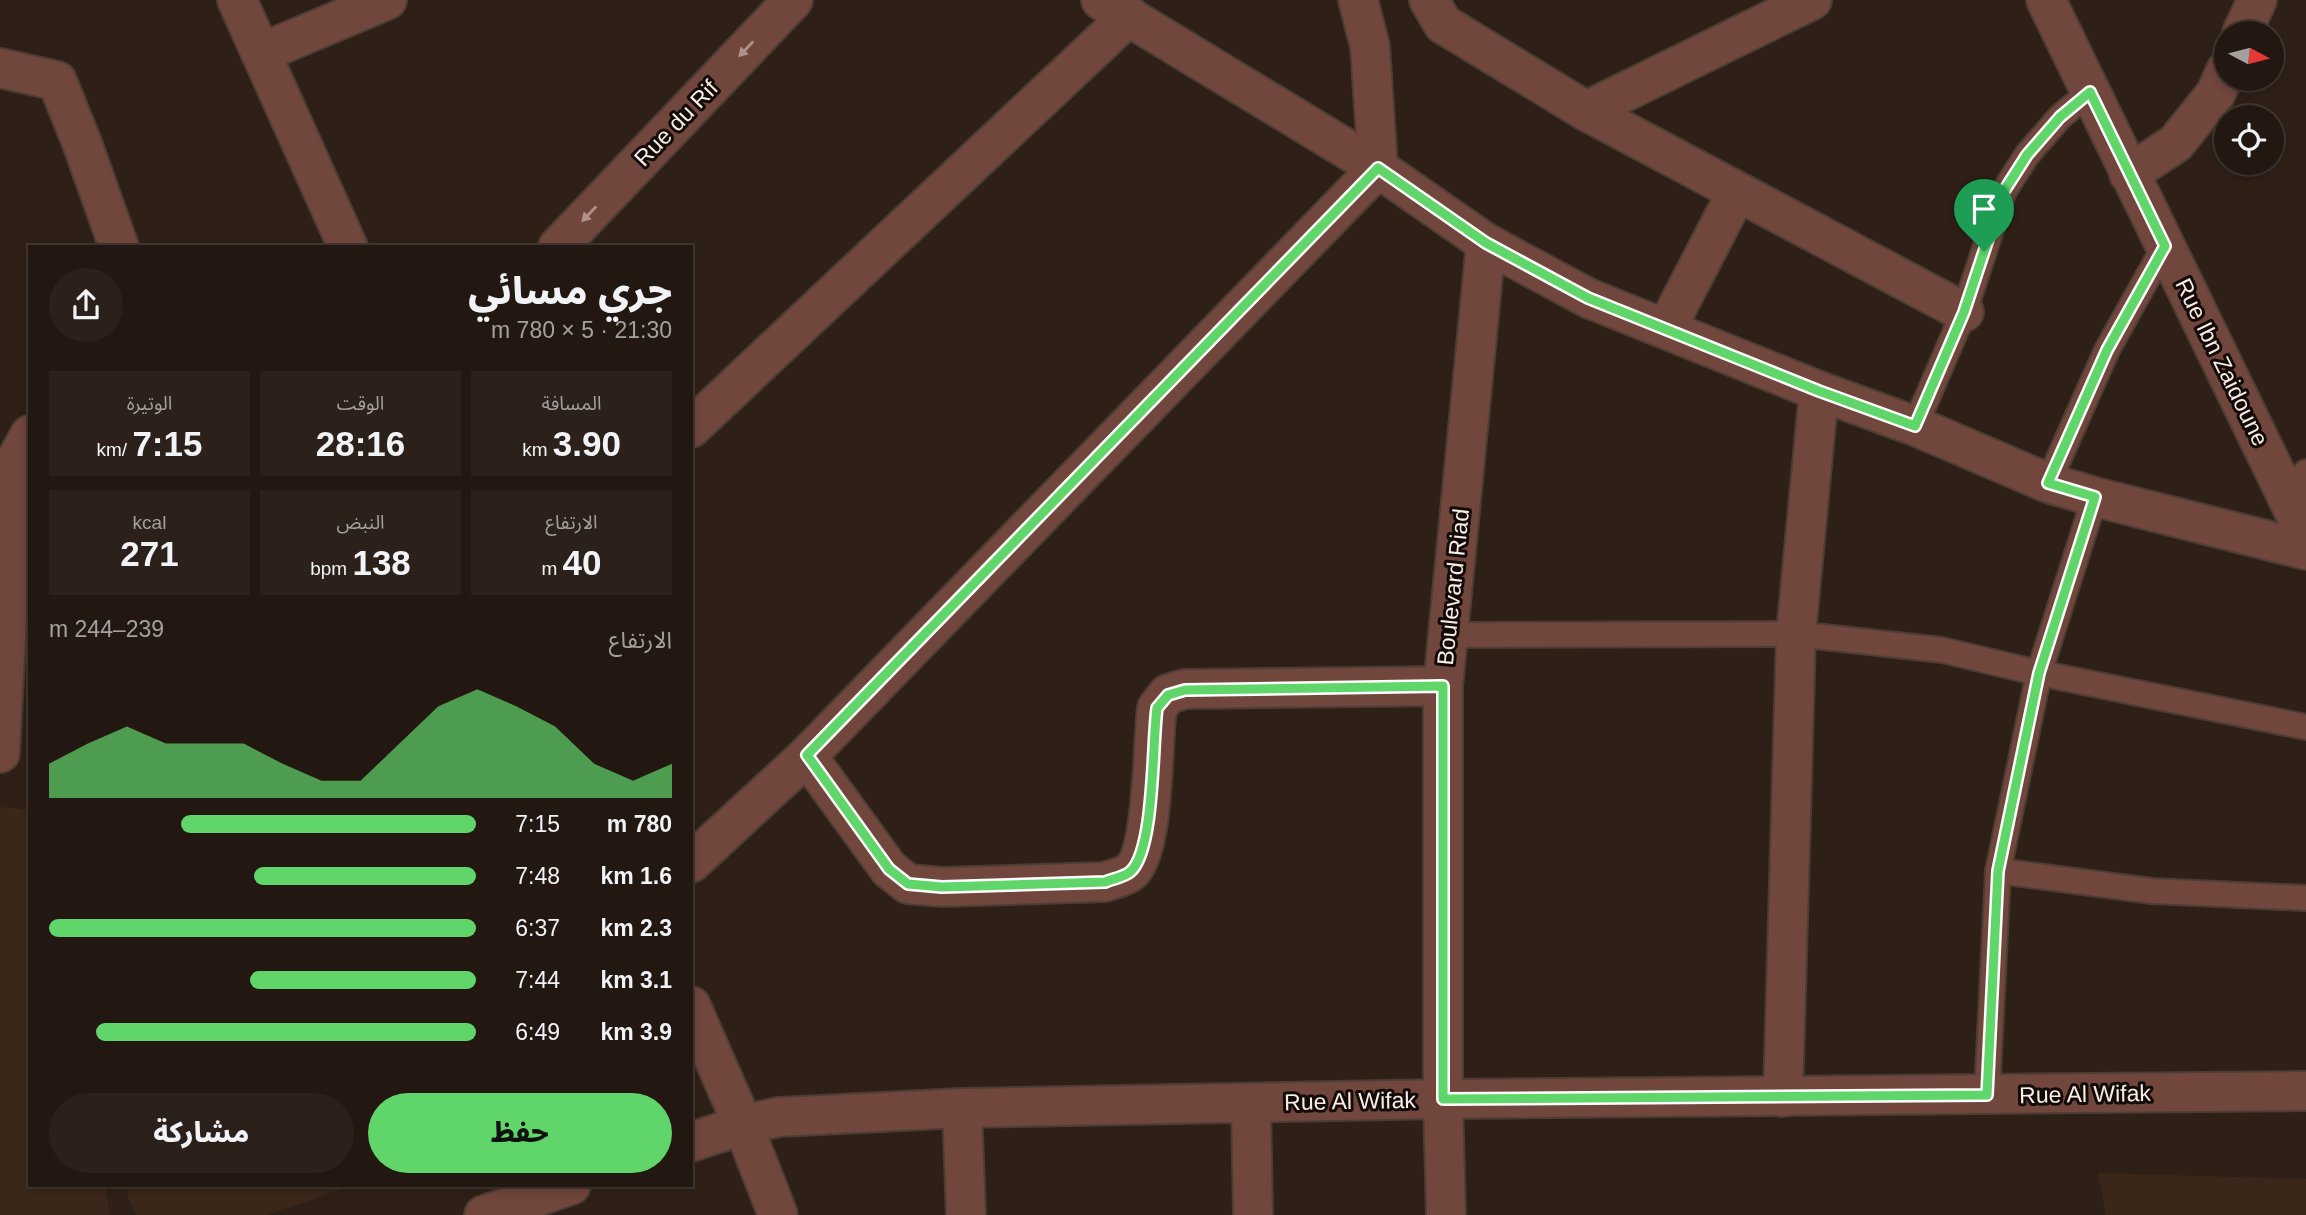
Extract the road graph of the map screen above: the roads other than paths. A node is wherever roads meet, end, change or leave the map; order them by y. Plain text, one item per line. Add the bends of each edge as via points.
1 (237, 0) edge
2 (387, 0) edge
3 (793, 0) edge
4 (1358, 0) edge
5 (1429, 0) edge
6 (1812, 0) edge
7 (2046, 0) edge
8 (2257, 0) edge
9 (1124, 5) edge
10 (2247, 21) edge
11 (261, 53) junction
12 (0, 68) edge
13 (2217, 91) edge
14 (2090, 92) junction
15 (1586, 111) junction
16 (1378, 168) junction
17 (2129, 174) junction
18 (1737, 192) junction
19 (1486, 243) junction
20 (118, 245) edge
21 (347, 245) edge
22 (560, 245) edge
23 (2165, 246) junction
24 (1964, 312) junction
25 (1665, 329) junction
26 (1819, 391) junction
27 (693, 426) edge
28 (1915, 426) junction
29 (28, 438) edge
30 (2048, 483) junction
31 (2095, 497) junction
32 (2301, 504) edge
33 (2306, 550) edge
34 (1796, 634) junction
35 (1448, 635) junction
36 (2039, 673) junction
37 (1443, 686) junction
38 (2306, 727) edge
39 (0, 753) edge
40 (807, 755) junction
41 (693, 861) edge
42 (1998, 871) junction
43 (2306, 898) edge
44 (693, 1011) edge
45 (2306, 1091) edge
46 (1987, 1095) junction
47 (1783, 1097) junction
48 (1443, 1099) junction
49 (1251, 1104) junction
50 (962, 1108) junction
51 (743, 1125) junction
52 (693, 1142) edge
53 (566, 1187) edge
54 (501, 1212) edge
55 (778, 1215) edge
56 (966, 1215) edge
57 (1253, 1215) edge
58 (1446, 1215) edge

1 - 11 street
2 - 11 street
3 -> 22 street, Rue du Rif
4 - 16 street via 1370,46
5 - 15 street via 1443,24
6 - 15 street
7 - 14 street, Rue Ibn Zaidoune
8 - 10 street
9 - 16 street
9 - 27 street
11 - 21 street
12 - 20 street via 57,81
13 - 17 street via 2176,143
14 - 17 street, Rue Ibn Zaidoune
14 - 24 lane via 2043,136 2004,191
15 - 18 street
16 - 19 street
16 - 40 street
17 - 23 street, Rue Ibn Zaidoune
18 - 24 street
18 - 25 street
19 - 25 street via 1588,298
19 - 35 street, Boulevard Riad
23 - 30 lane via 2107,350
23 - 32 street, Rue Ibn Zaidoune
24 - 28 lane
25 - 26 street
26 - 28 street
26 - 34 street
28 - 30 street
29 - 39 street via 15,461
30 - 31 street
31 - 33 street
31 - 36 lane
34 - 35 lane
34 - 36 lane via 1942,650
34 - 47 street
35 - 37 street, Boulevard Riad
36 - 38 lane
36 - 42 lane
37 - 40 street via 1185,690 1168,695 1157,708 1147,834 1140,857 1130,872 1105,882 908,884 889,869
37 - 48 street, Boulevard Riad
40 - 41 street
42 - 43 lane via 2152,891
42 - 46 lane
44 - 51 street
45 - 46 street, Rue Al Wifak
46 - 47 street, Rue Al Wifak
47 - 48 street, Rue Al Wifak
48 - 49 street, Rue Al Wifak
48 - 58 street, Boulevard Riad
49 - 50 street, Rue Al Wifak
49 - 57 street
50 - 51 street, Rue Al Wifak via 790,1116
50 - 56 street
51 - 52 street, Rue Al Wifak
51 - 55 street
53 - 54 street

